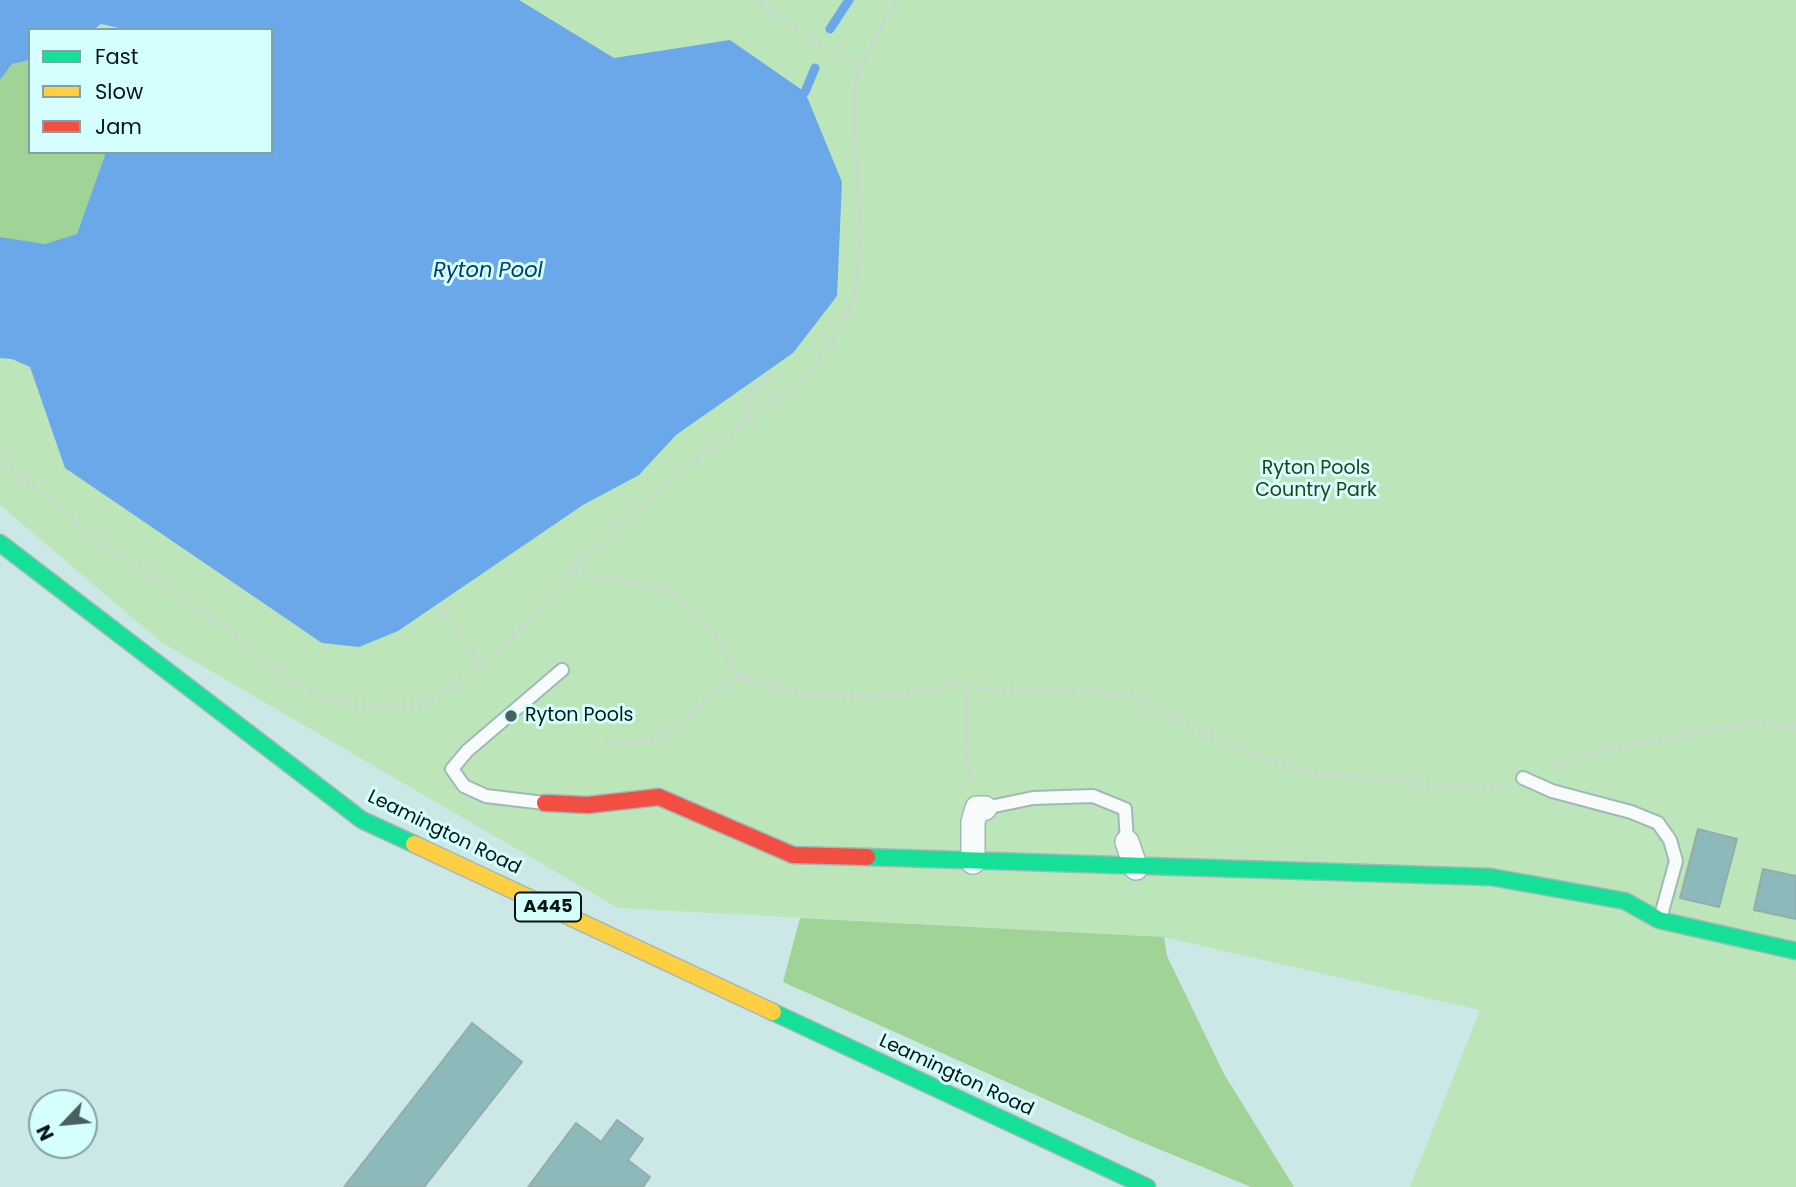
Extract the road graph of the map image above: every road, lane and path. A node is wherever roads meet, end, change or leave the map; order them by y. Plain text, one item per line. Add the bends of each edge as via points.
1 (755, 0) edge
2 (896, 0) edge
3 (859, 70) junction
4 (772, 370) dead end
5 (746, 419) junction
6 (0, 459) edge
7 (0, 543) edge
8 (571, 571) junction
9 (440, 607) dead end
10 (480, 664) junction
11 (562, 670) dead end
12 (740, 677) junction
13 (968, 687) junction
14 (1796, 729) edge
15 (604, 739) dead end
16 (1523, 778) junction
17 (973, 788) dead end
18 (545, 803) joint
19 (985, 808) joint
20 (1127, 842) joint
21 (973, 862) junction
22 (1136, 868) junction
23 (1660, 920) junction
24 (1796, 951) edge
25 (1147, 1187) edge

1 - 3 path
2 - 3 path
3 - 5 path via 853,102 861,238 854,297 810,371
4 - 5 path via 750,394
5 - 8 path via 656,489
6 - 10 path via 111,549 317,695 356,704 422,704
7 - 25 main road, Leamington Road / A445 via 362,820
8 - 10 path via 518,631
8 - 12 path via 666,589 693,609 716,636
9 - 10 path
11 - 18 lane via 452,769 464,786 486,796
12 - 13 path via 801,694 840,698
12 - 15 path via 653,740 624,745
13 - 16 path via 1132,696 1247,753 1303,771 1478,788
13 - 17 path via 965,749
14 - 16 path via 1758,722 1685,734 1594,752
16 - 23 lane via 1658,822 1676,861
18 - 21 main road via 588,805 659,797 793,855
19 - 20 lane via 1033,797 1093,796 1125,809
19 - 21 street via 978,808 973,822
20 - 22 street
21 - 22 main road
22 - 23 main road via 1492,877 1625,901
23 - 24 main road

